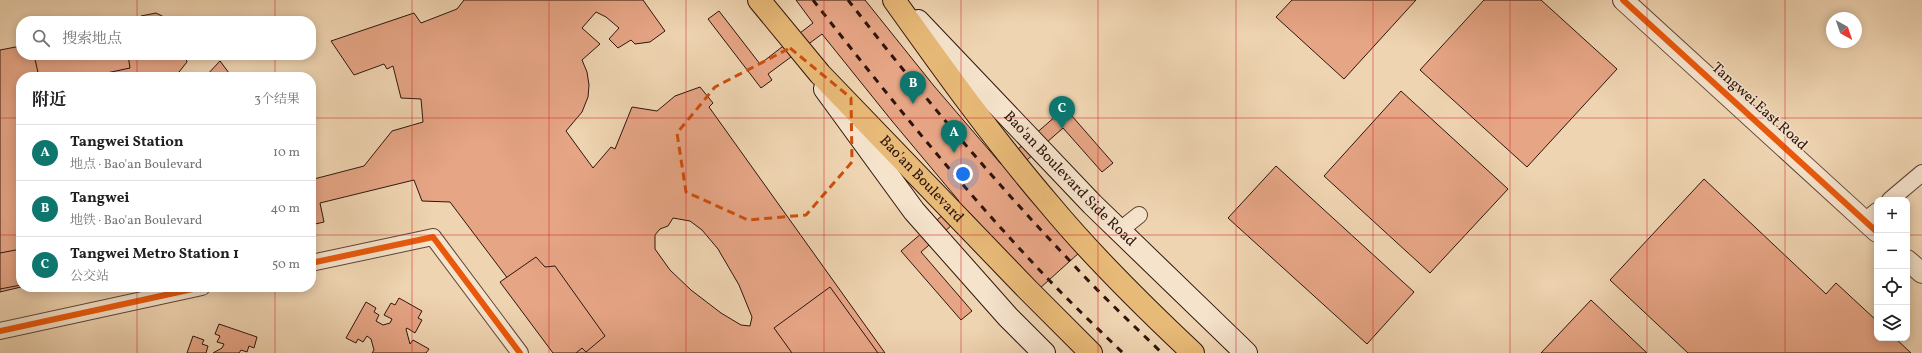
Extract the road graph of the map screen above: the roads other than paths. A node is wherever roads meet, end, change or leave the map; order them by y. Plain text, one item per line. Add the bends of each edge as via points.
1 (759, 0) edge
2 (894, 0) edge
3 (898, 0) edge
4 (1623, 0) edge
5 (790, 39) junction
6 (1922, 173) edge
7 (1894, 197) edge
8 (1139, 215) dead end
9 (1873, 222) edge
10 (1119, 231) junction
11 (316, 263) edge
12 (1910, 263) edge
13 (1922, 274) edge
14 (179, 292) edge
15 (0, 331) edge
16 (520, 353) edge
17 (1044, 353) edge
18 (1091, 353) edge
19 (1193, 353) edge
20 (1246, 353) edge

1 - 5 main road, Bao'an Boulevard
2 - 19 main road via 994,136 1050,206 1114,275
3 - 10 main road, Bao'an Boulevard Side Road
4 - 9 street, Tangwei East Road
5 - 17 main road via 914,211 1008,317
5 - 18 main road, Bao'an Boulevard via 820,74
6 - 7 street
8 - 10 street
10 - 20 main road, Bao'an Boulevard Side Road
11 - 16 street via 433,237
12 - 13 street
14 - 15 street

